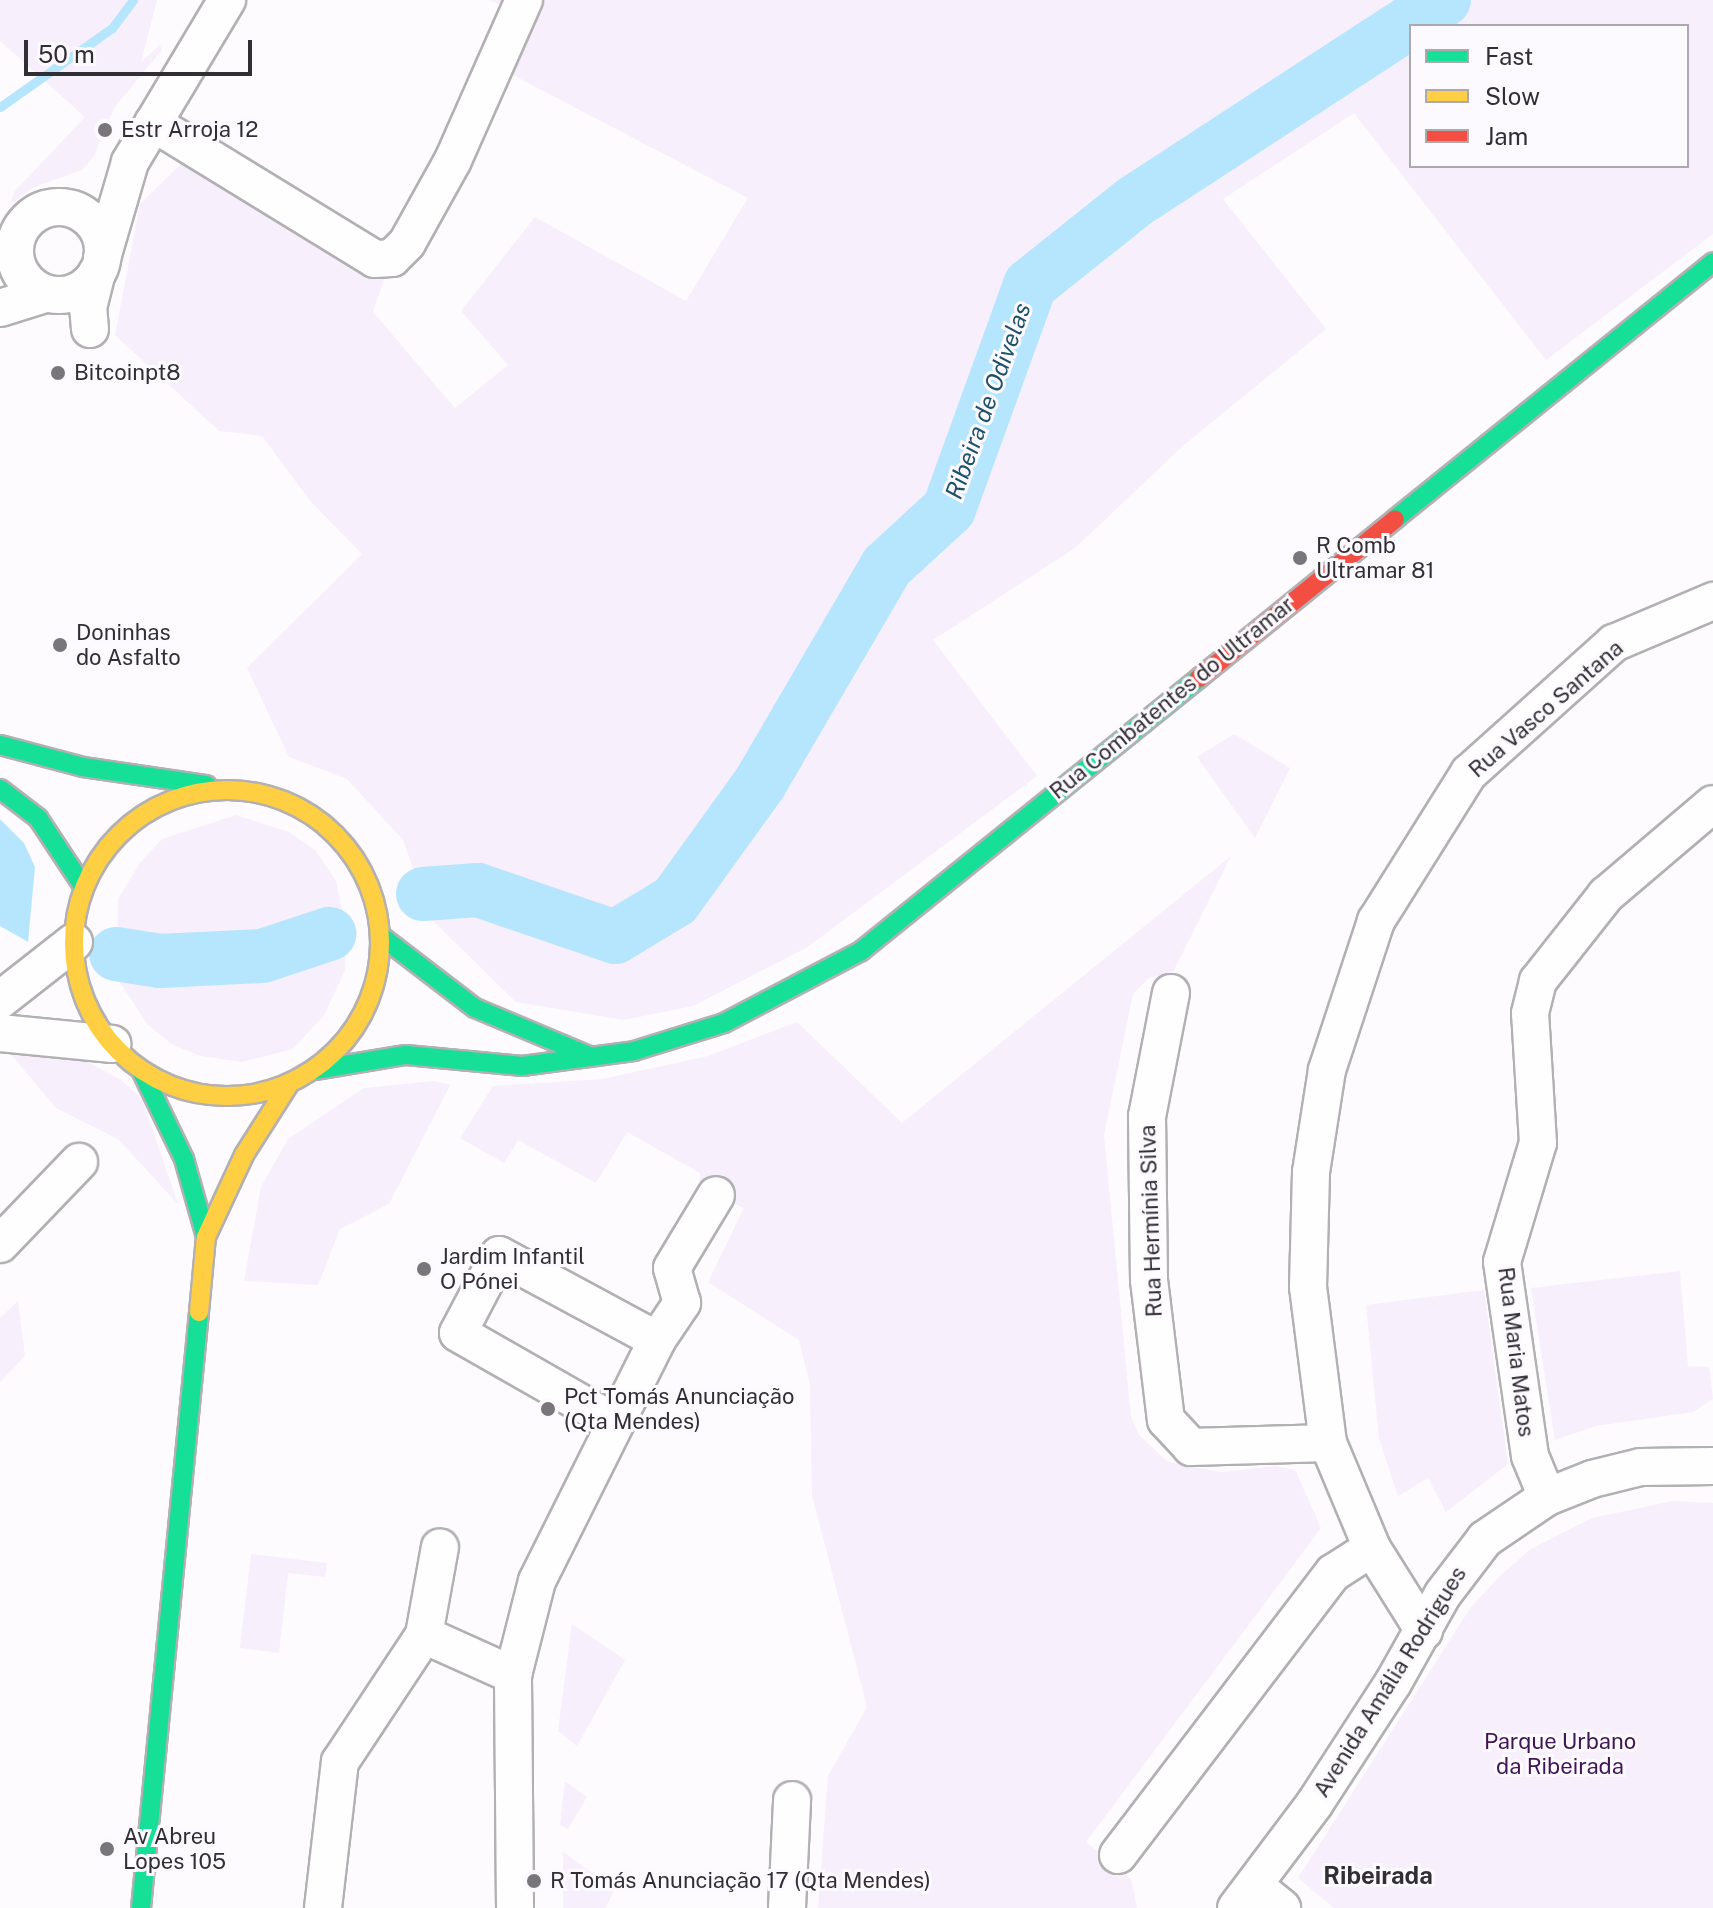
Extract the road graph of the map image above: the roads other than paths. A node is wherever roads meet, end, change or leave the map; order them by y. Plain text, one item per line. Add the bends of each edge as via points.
1 (524, 0) edge
2 (221, 4) edge
3 (153, 123) junction
4 (130, 162) junction
5 (51, 208) junction
6 (8, 253) edge
7 (1713, 262) edge
8 (100, 266) junction
9 (53, 295) junction
10 (0, 308) edge
11 (1713, 601) edge
12 (0, 745) edge
13 (225, 788) junction
14 (0, 789) edge
15 (1713, 804) edge
16 (83, 886) junction
17 (381, 936) junction
18 (74, 942) junction
19 (1171, 993) dead end
20 (0, 1000) edge
21 (0, 1033) edge
22 (112, 1044) junction
23 (589, 1056) junction
24 (315, 1070) junction
25 (142, 1072) junction
26 (289, 1084) junction
27 (79, 1162) dead end
28 (716, 1195) dead end
29 (206, 1237) junction
30 (0, 1244) edge
31 (647, 1334) junction
32 (614, 1422) junction
33 (1328, 1443) junction
34 (1713, 1466) edge
35 (1547, 1497) junction
36 (440, 1547) dead end
37 (1372, 1548) junction
38 (1424, 1631) junction
39 (424, 1635) junction
40 (513, 1675) junction
41 (792, 1800) dead end
42 (1118, 1855) dead end
43 (1258, 1901) edge
44 (141, 1908) edge
45 (323, 1908) edge
46 (515, 1908) edge
47 (787, 1908) edge

1 - 3 street via 453,160 407,243 392,258 375,259
2 - 3 street
3 - 4 street
4 - 5 street
4 - 8 street
5 - 6 street via 28,219
5 - 8 street via 77,210 87,217 97,229
6 - 9 street via 21,276
7 - 23 main road, Rua Combatentes do Ultramar via 861,951 724,1023 634,1051
8 - 9 street via 88,285
8 - 9 street via 88,308 90,329
9 - 10 street
11 - 33 street, Rua Vasco Santana via 1614,643 1469,773 1376,921 1327,1070 1311,1172 1308,1287
12 - 13 main road via 83,767
13 - 16 main road via 180,795 139,815 106,847
13 - 17 main road via 272,795 314,815 348,848 372,889
14 - 16 main road via 32,813
15 - 35 street, Rua Maria Matos via 1606,895 1538,981 1530,1013 1538,1143 1502,1262 1530,1456
16 - 18 main road
17 - 23 main road, Rua Combatentes do Ultramar via 475,1008
17 - 24 main road via 375,987 358,1022
18 - 20 street
18 - 22 main road via 79,987
19 - 33 street, Rua Hermínia Silva via 1147,1116 1149,1280 1166,1420 1191,1447
21 - 22 street
22 - 25 main road
23 - 24 main road, Rua Combatentes do Ultramar via 522,1066 406,1055
24 - 26 main road
25 - 26 main road via 189,1093 239,1097
25 - 29 main road via 184,1159
26 - 29 main road via 244,1155
27 - 30 street
28 - 31 street via 672,1268 682,1303
29 - 44 main road
31 - 32 street
31 - 32 street via 499,1255 458,1333
32 - 40 street via 537,1581
33 - 37 street, Rua Vasco Santana
34 - 35 street, Avenida Amália Rodrigues via 1641,1467
35 - 38 street, Avenida Amália Rodrigues via 1507,1522 1467,1558
36 - 39 street
37 - 38 street, Rua Vasco Santana
37 - 42 street via 1333,1573
38 - 43 street, Avenida Amália Rodrigues
39 - 40 street
39 - 45 street via 340,1762
40 - 46 street
41 - 47 street

